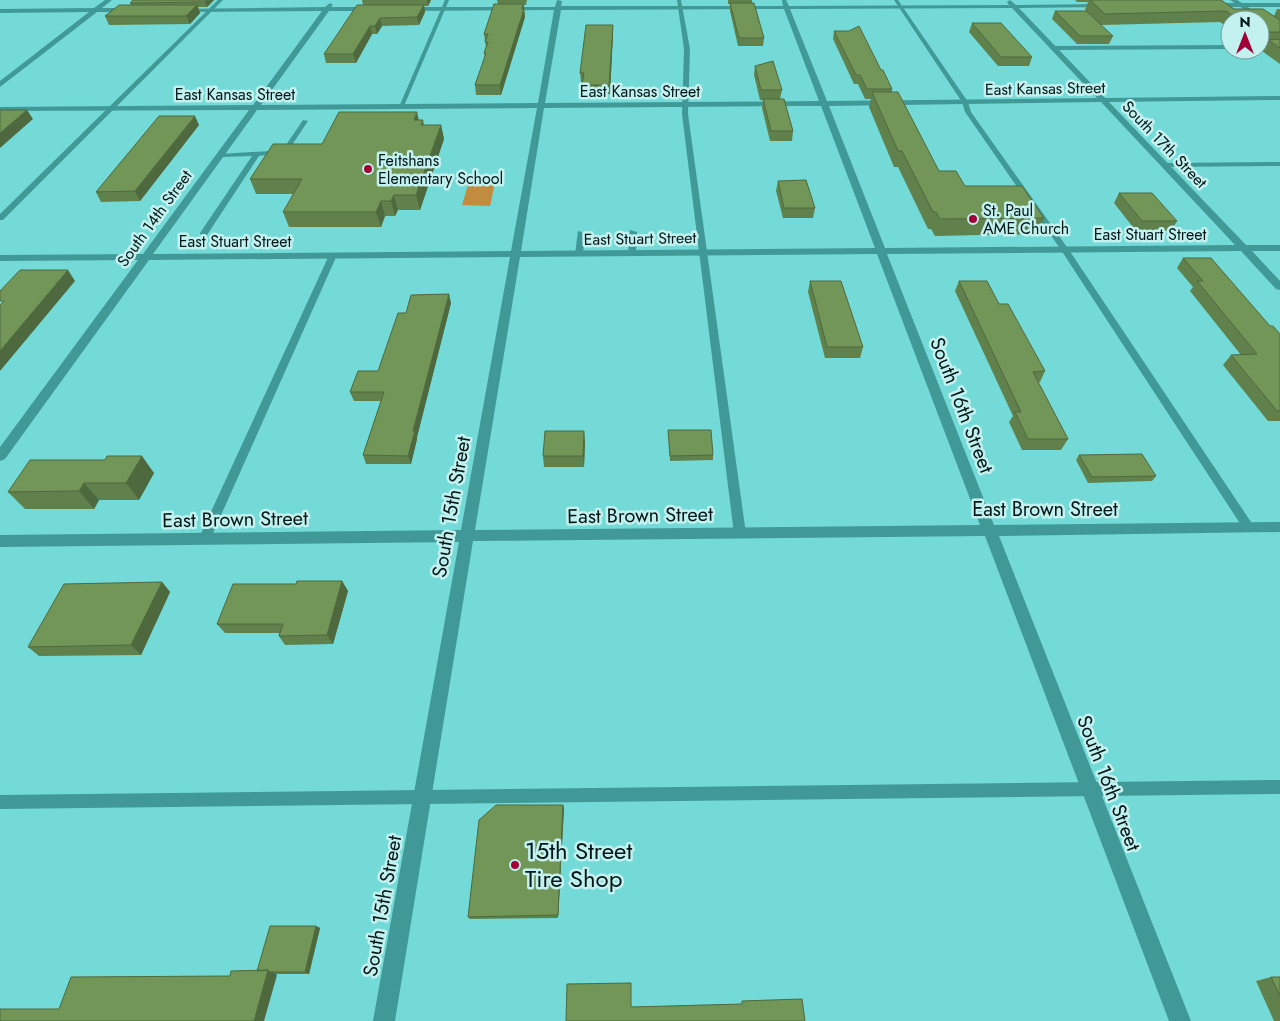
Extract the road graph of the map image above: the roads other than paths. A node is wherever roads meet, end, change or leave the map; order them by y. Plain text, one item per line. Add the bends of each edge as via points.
1 (109, 0) edge
2 (221, 0) edge
3 (334, 0) edge
4 (447, 0) edge
5 (1233, 0) edge
6 (898, 3) edge
7 (1010, 3) edge
8 (558, 4) edge
9 (680, 4) edge
10 (785, 4) edge
11 (1207, 5) edge
12 (1241, 5) junction
13 (1280, 5) edge
14 (1107, 6) edge
15 (212, 9) junction
16 (327, 9) junction
17 (383, 9) edge
18 (403, 9) edge
19 (443, 9) junction
20 (96, 10) junction
21 (135, 10) edge
22 (174, 10) edge
23 (0, 11) edge
24 (1280, 31) edge
25 (1220, 47) edge
26 (1053, 48) junction
27 (0, 85) edge
28 (1280, 98) edge
29 (1103, 101) junction
30 (965, 102) junction
31 (823, 104) junction
32 (686, 105) junction
33 (401, 106) junction
34 (541, 106) junction
35 (256, 107) junction
36 (112, 108) junction
37 (0, 109) edge
38 (305, 121) dead end
39 (257, 153) junction
40 (221, 155) junction
41 (1280, 164) edge
42 (1164, 165) junction
43 (0, 218) edge
44 (581, 232) dead end
45 (633, 232) dead end
46 (204, 233) dead end
47 (1243, 248) junction
48 (1280, 248) edge
49 (1065, 250) junction
50 (881, 251) junction
51 (632, 253) junction
52 (702, 253) junction
53 (516, 254) junction
54 (579, 254) junction
55 (333, 255) junction
56 (146, 257) junction
57 (0, 258) edge
58 (1280, 287) edge
59 (0, 456) edge
60 (1250, 528) junction
61 (1280, 528) edge
62 (990, 530) junction
63 (740, 534) junction
64 (466, 537) junction
65 (204, 540) junction
66 (0, 541) edge
67 (1280, 786) edge
68 (1090, 789) junction
69 (422, 797) junction
70 (0, 802) edge
71 (384, 1021) edge
72 (1180, 1021) edge

1 - 20 street
2 - 15 lane
3 - 16 street, South 14th Street
4 - 19 lane
5 - 12 street
6 - 7 street
6 - 10 street
6 - 30 lane
7 - 14 street
7 - 26 street, South 17th Street
8 - 9 street
8 - 19 street
8 - 34 street, South 15th Street
9 - 10 street
9 - 32 lane via 687,49
10 - 31 street, South 16th Street
11 - 12 street
12 - 13 street
12 - 24 street
15 - 16 street
15 - 22 street
15 - 36 lane
16 - 17 street
16 - 35 street, South 14th Street
18 - 19 street
19 - 33 lane
20 - 21 street
20 - 23 street
20 - 27 street
25 - 26 lane
26 - 29 street, South 17th Street
28 - 29 street, East Kansas Street
29 - 30 street, East Kansas Street
29 - 42 street, South 17th Street
30 - 31 street, East Kansas Street
30 - 49 lane via 968,112
31 - 32 street, East Kansas Street
31 - 50 street, South 16th Street
32 - 34 street, East Kansas Street
32 - 52 lane via 684,114
33 - 34 street, East Kansas Street
33 - 35 street, East Kansas Street
34 - 53 street, South 15th Street
35 - 36 street, East Kansas Street
35 - 40 street, South 14th Street
36 - 37 street, East Kansas Street
36 - 43 lane
38 - 39 lane via 286,150
39 - 40 lane
39 - 46 lane
40 - 56 street, South 14th Street
41 - 42 lane
42 - 47 street, South 17th Street
44 - 54 lane
45 - 51 lane
47 - 48 street, East Stuart Street
47 - 49 street, East Stuart Street
47 - 58 street, South 17th Street
49 - 50 street, East Stuart Street
49 - 60 lane
50 - 52 street, East Stuart Street
50 - 62 street, South 16th Street
51 - 52 street, East Stuart Street
51 - 54 street, East Stuart Street
52 - 63 lane
53 - 54 street, East Stuart Street
53 - 55 street, East Stuart Street
53 - 64 street, South 15th Street
55 - 56 street, East Stuart Street
55 - 65 lane
56 - 57 street, East Stuart Street
56 - 59 street, South 14th Street
60 - 61 street, East Brown Street
60 - 62 street, East Brown Street
62 - 63 street, East Brown Street
62 - 68 street, South 16th Street
63 - 64 street, East Brown Street
64 - 65 street, East Brown Street
64 - 69 street, South 15th Street
65 - 66 street, East Brown Street
67 - 68 lane
68 - 69 lane
68 - 72 street, South 16th Street
69 - 70 lane
69 - 71 street, South 15th Street

